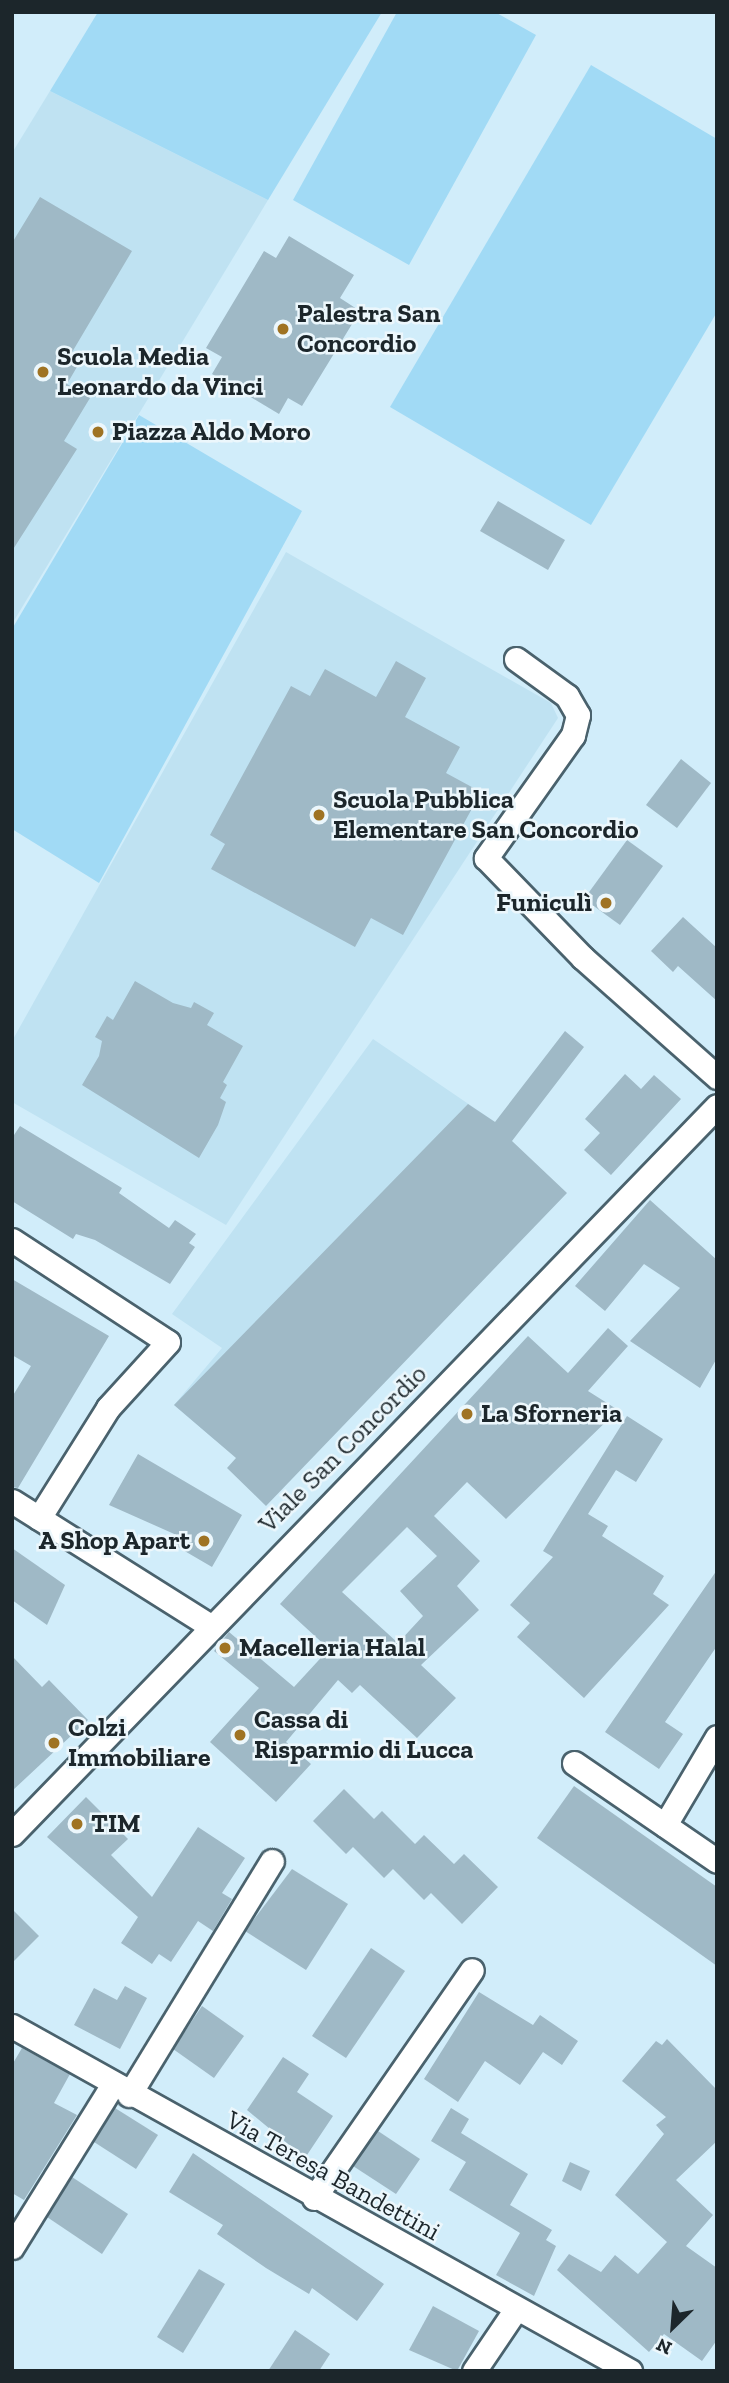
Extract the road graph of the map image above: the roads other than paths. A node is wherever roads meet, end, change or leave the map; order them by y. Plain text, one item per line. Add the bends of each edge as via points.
1 (516, 659) dead end
2 (717, 1077) edge
3 (717, 1106) edge
4 (12, 1240) edge
5 (12, 1501) edge
6 (39, 1518) junction
7 (209, 1625) junction
8 (717, 1737) edge
9 (574, 1763) dead end
10 (666, 1825) junction
11 (12, 1834) edge
12 (272, 1861) dead end
13 (717, 1861) edge
14 (472, 1970) dead end
15 (12, 2026) edge
16 (121, 2090) junction
17 (314, 2198) junction
18 (19, 2218) edge
19 (12, 2247) edge
20 (516, 2309) junction
21 (474, 2371) edge
22 (630, 2371) edge

1 - 2 street via 567,696 578,715 573,734 486,858 583,958
3 - 7 street, Viale San Concordio
4 - 6 street via 168,1342 108,1408
5 - 6 street
6 - 7 street
7 - 11 street, Viale San Concordio
8 - 10 street
9 - 10 street
10 - 13 street
12 - 16 street
14 - 17 street
15 - 16 street, Via Teresa Bandettini
16 - 17 street, Via Teresa Bandettini
16 - 18 street
17 - 20 street, Via Teresa Bandettini
18 - 19 street
20 - 21 street
20 - 22 street, Via Teresa Bandettini

